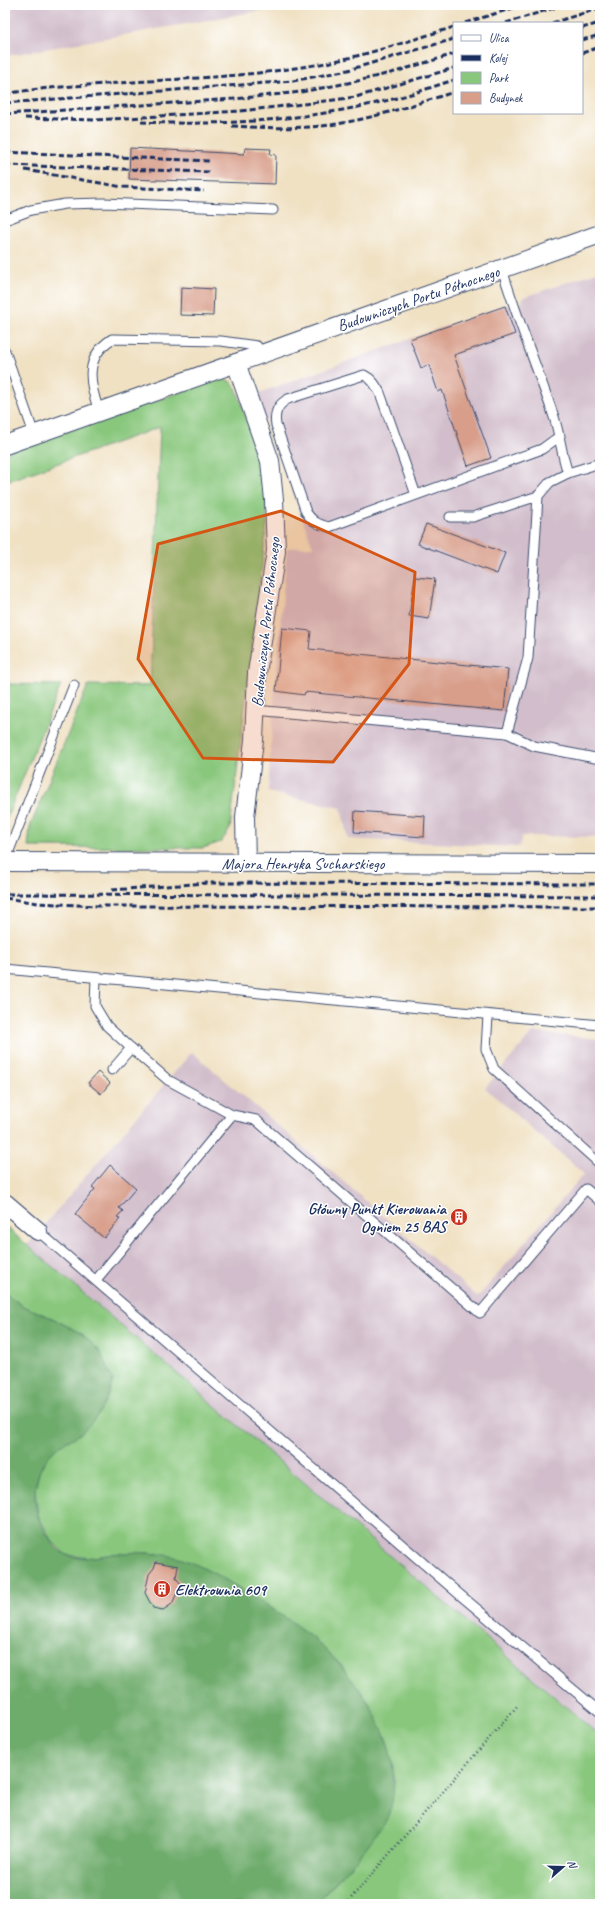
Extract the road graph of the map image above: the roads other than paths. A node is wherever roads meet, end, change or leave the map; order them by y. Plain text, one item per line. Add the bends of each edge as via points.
1 (273, 210) dead end
2 (5, 220) edge
3 (600, 234) edge
4 (502, 269) junction
5 (5, 351) edge
6 (260, 354) junction
7 (236, 363) junction
8 (99, 411) junction
9 (34, 434) junction
10 (560, 436) junction
11 (5, 445) edge
12 (600, 463) edge
13 (568, 473) junction
14 (416, 495) junction
15 (538, 496) junction
16 (450, 517) dead end
17 (74, 685) dead end
18 (255, 710) junction
19 (507, 733) junction
20 (600, 758) edge
21 (5, 861) edge
22 (246, 863) junction
23 (600, 864) edge
24 (5, 969) edge
25 (96, 978) junction
26 (488, 1016) junction
27 (600, 1025) edge
28 (131, 1048) junction
29 (112, 1070) dead end
30 (232, 1115) junction
31 (600, 1164) edge
32 (600, 1201) edge
33 (5, 1203) edge
34 (38, 1231) joint
35 (96, 1280) junction
36 (600, 1712) edge

1 - 2 lane via 104,203 65,204 31,210
3 - 4 street, Budowniczych Portu Północnego
4 - 6 street, Budowniczych Portu Północnego
4 - 10 lane
5 - 9 lane
6 - 7 street, Budowniczych Portu Północnego
6 - 8 lane via 257,346 221,341 112,339 101,346 92,362 90,388
7 - 8 street, Budowniczych Portu Północnego
7 - 18 street, Budowniczych Portu Północnego via 270,461 274,500 276,551 257,673
8 - 9 street, Budowniczych Portu Północnego
9 - 11 street, Budowniczych Portu Północnego
10 - 13 lane
10 - 14 lane via 542,450
12 - 13 lane
13 - 15 lane via 550,482
14 - 14 lane via 329,527 312,521 276,426 276,410 288,399 364,375 370,378 380,393
15 - 16 lane via 473,517
15 - 19 lane via 528,658
17 - 21 lane
18 - 19 lane
18 - 22 street, Budowniczych Portu Północnego via 246,817
19 - 20 lane via 534,746
21 - 22 street, Majora Henryka Sucharskiego
22 - 23 street, Majora Henryka Sucharskiego
24 - 25 lane
25 - 26 lane
25 - 28 lane via 95,1006 107,1026
26 - 27 lane
26 - 31 lane via 486,1049 494,1068
28 - 29 lane
28 - 30 lane via 168,1080
30 - 32 lane via 256,1120 480,1313 586,1188
30 - 35 lane
33 - 34 street
34 - 35 lane
35 - 36 lane

